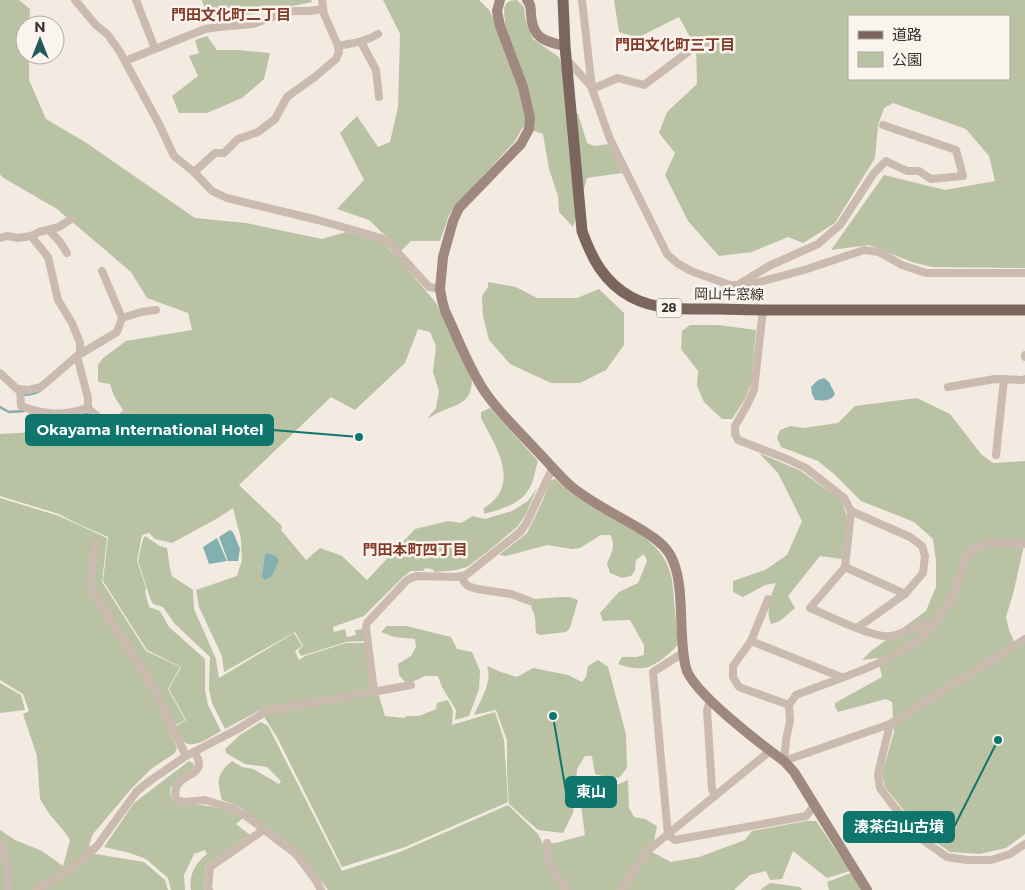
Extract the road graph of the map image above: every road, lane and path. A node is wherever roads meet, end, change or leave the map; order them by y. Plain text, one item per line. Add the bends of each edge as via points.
1 (75, 0) edge
2 (136, 0) edge
3 (322, 0) edge
4 (500, 0) edge
5 (527, 0) edge
6 (564, 0) edge
7 (582, 0) edge
8 (323, 9) junction
9 (378, 34) dead end
10 (361, 42) junction
11 (338, 46) junction
12 (565, 46) junction
13 (155, 49) junction
14 (688, 52) dead end
15 (566, 59) junction
16 (125, 61) junction
17 (591, 88) junction
18 (379, 97) dead end
19 (883, 126) dead end
20 (194, 172) junction
21 (71, 219) dead end
22 (49, 230) junction
23 (31, 236) junction
24 (0, 238) edge
25 (67, 253) dead end
26 (102, 271) dead end
27 (1025, 273) edge
28 (738, 286) junction
29 (440, 289) junction
30 (156, 310) dead end
31 (763, 310) junction
32 (1025, 310) edge
33 (122, 318) junction
34 (79, 355) junction
35 (0, 372) edge
36 (1025, 379) edge
37 (1004, 380) junction
38 (948, 387) dead end
39 (20, 392) junction
40 (88, 408) junction
41 (127, 413) dead end
42 (996, 455) dead end
43 (553, 467) junction
44 (851, 511) junction
45 (96, 543) dead end
46 (1025, 544) edge
47 (845, 566) junction
48 (462, 576) junction
49 (905, 594) junction
50 (768, 599) dead end
51 (530, 601) dead end
52 (935, 624) junction
53 (857, 628) junction
54 (1025, 639) edge
55 (751, 641) junction
56 (683, 653) junction
57 (841, 678) junction
58 (411, 685) dead end
59 (374, 691) junction
60 (710, 700) junction
61 (789, 705) junction
62 (890, 724) junction
63 (770, 751) junction
64 (194, 752) junction
65 (186, 756) junction
66 (784, 761) junction
67 (715, 796) junction
68 (815, 805) junction
69 (263, 830) junction
70 (668, 835) junction
71 (0, 842) edge
72 (547, 843) dead end
73 (1025, 844) edge
74 (8, 890) edge
75 (36, 890) edge
76 (209, 890) edge
77 (320, 890) edge
78 (567, 890) edge
79 (621, 890) edge
80 (867, 890) edge

1 - 16 street via 108,35
2 - 13 street
3 - 8 street
4 - 29 street via 497,11 500,26 523,87 530,118 529,129 522,144 459,208 443,256
5 - 12 street via 538,36
6 - 12 main road, 岡山牛窓線 / 28
7 - 17 street
8 - 11 street
8 - 13 street via 287,12 253,24 205,29
9 - 10 street
10 - 11 street
10 - 18 street via 376,70
11 - 20 street via 336,59 288,97 275,119 258,132 238,139 224,153 215,153
12 - 15 main road, 岡山牛窓線 / 28
13 - 16 street
14 - 17 street via 644,85 618,78
15 - 17 street
15 - 31 main road, 岡山牛窓線 / 28 via 582,231 599,269 631,297 651,304 673,308
16 - 20 street via 174,156
17 - 28 street via 610,139 668,254 691,271
19 - 28 street via 956,150 963,176 931,179 919,171 907,171 886,161 874,173 840,225 818,244 768,266
20 - 29 street via 212,191 227,198 381,238 429,287
21 - 22 street
22 - 23 street
22 - 25 street
23 - 24 street
23 - 34 street via 48,257 58,300 80,343
26 - 33 street
27 - 28 street via 926,273 879,252 864,250 804,270
29 - 43 street via 445,311 486,392
30 - 33 street
31 - 32 main road, 岡山牛窓線 / 28
31 - 44 street via 754,390 735,426 735,434 738,440 806,468 844,498
33 - 34 street via 117,332
34 - 39 street via 41,387
34 - 40 street
35 - 39 street
36 - 37 street
37 - 38 street
37 - 42 street
39 - 40 street via 21,406 32,411 53,414
40 - 41 street via 98,417 115,423
43 - 48 street via 520,532
43 - 56 street via 571,486 657,540 669,554 678,580
44 - 47 street
44 - 49 street via 910,537 922,546 925,556 923,573
45 - 65 street via 91,589 153,687
46 - 52 street via 992,543 971,550 953,599
47 - 49 street
47 - 53 street via 810,608
48 - 51 street via 468,586
48 - 59 street via 416,576 407,580 367,622
49 - 53 street
50 - 55 street
52 - 53 street via 891,636
52 - 57 street via 913,644
54 - 62 street
55 - 57 street
55 - 61 street via 733,666 733,677 739,687
56 - 60 street via 686,670
56 - 70 street via 654,672
57 - 61 street via 796,695
58 - 59 street
59 - 64 street via 267,711
60 - 63 street
60 - 67 street via 707,710
61 - 66 street
62 - 66 street
62 - 73 street via 878,774 880,788 920,838 947,857 968,860 991,860 1010,854
63 - 66 street
63 - 67 street
64 - 65 street
64 - 69 street via 198,768 178,783 174,794 176,799 185,802 205,800 234,808
65 - 75 street via 137,791 97,846 83,859
66 - 68 street
67 - 70 street
68 - 70 street via 806,816 675,840
68 - 80 street
69 - 76 street via 210,867
69 - 77 street via 296,854
70 - 79 street via 646,852
71 - 74 street via 7,861
72 - 78 street via 547,858 552,870

